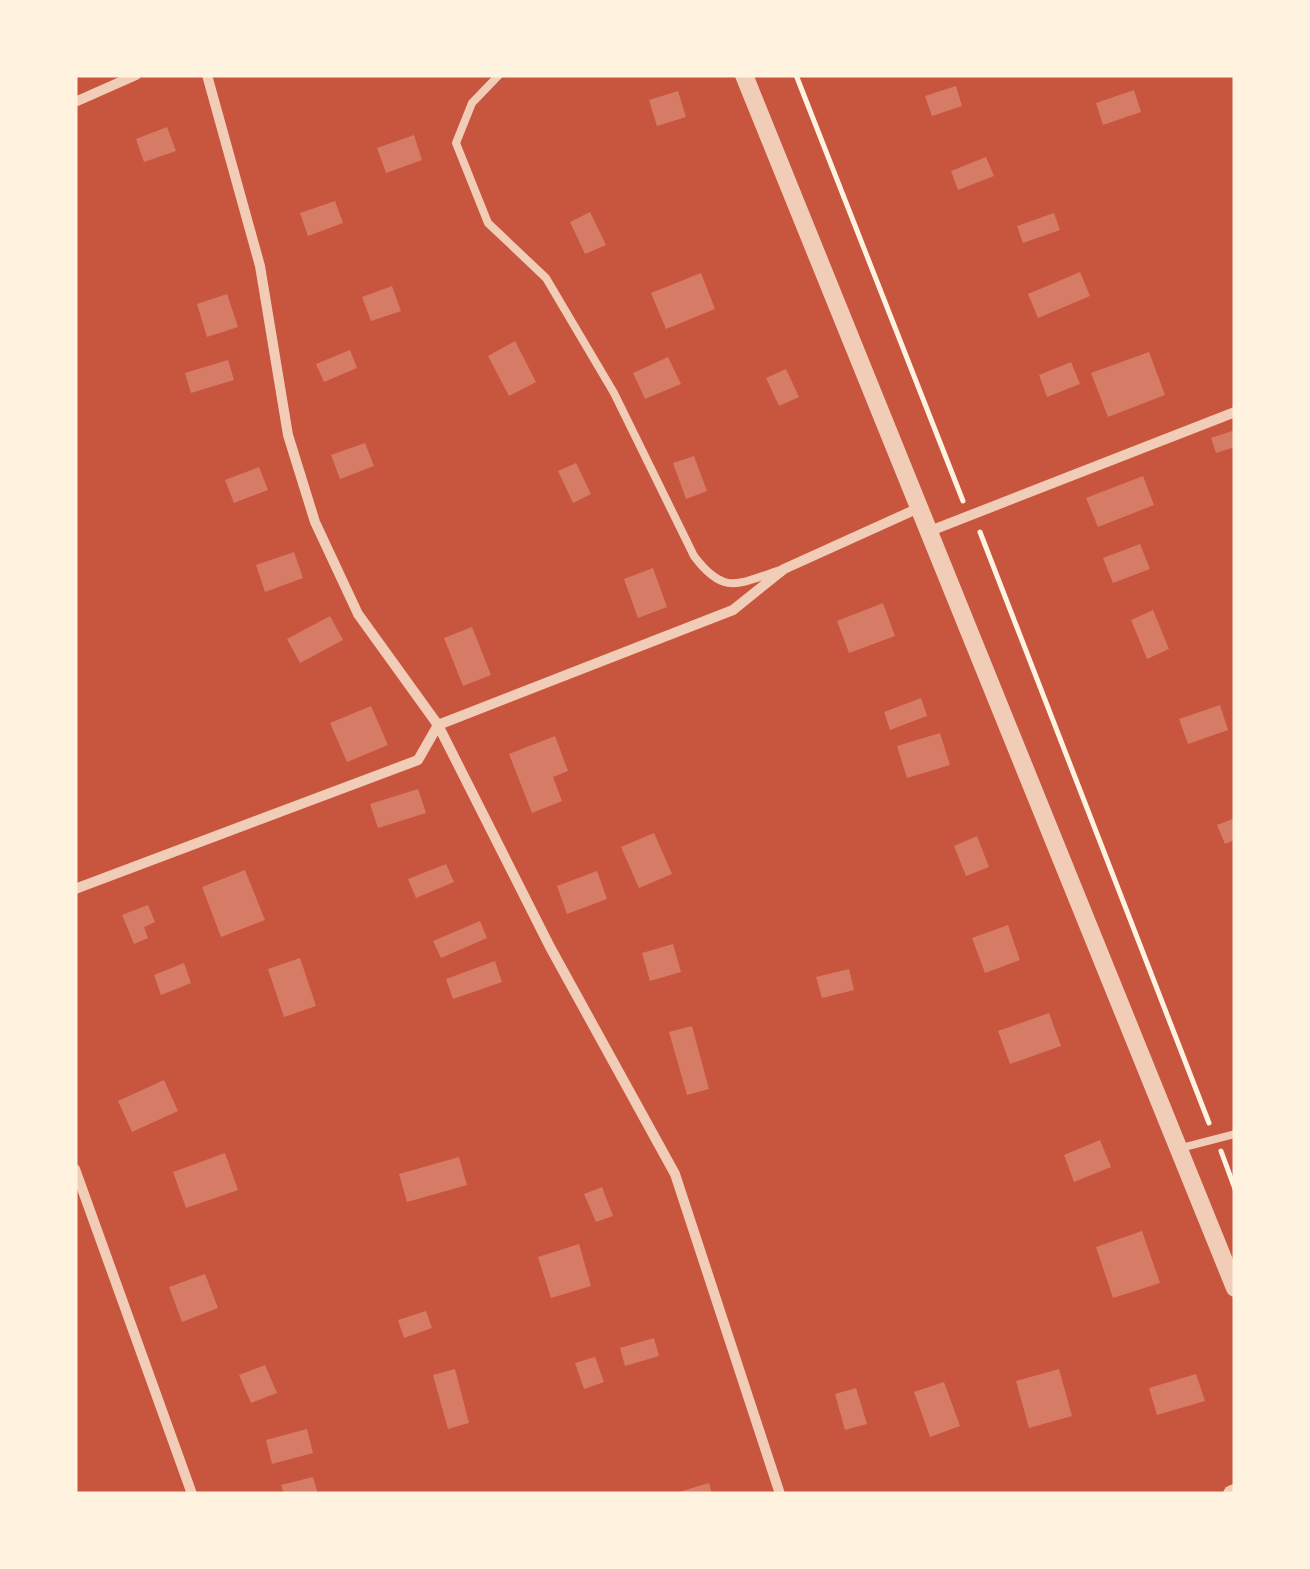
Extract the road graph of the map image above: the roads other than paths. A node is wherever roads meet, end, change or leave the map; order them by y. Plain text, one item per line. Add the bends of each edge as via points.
1 (136, 75) edge
2 (208, 75) edge
3 (499, 75) edge
4 (744, 75) edge
5 (75, 102) edge
6 (1235, 412) edge
7 (921, 507) junction
8 (930, 531) junction
9 (784, 569) junction
10 (438, 725) junction
11 (75, 889) edge
12 (1235, 1134) edge
13 (1179, 1149) junction
14 (75, 1169) edge
15 (1235, 1288) edge
16 (192, 1494) edge
17 (780, 1494) edge

1 - 5 street
2 - 10 street via 260,266 288,436 316,522 358,614
3 - 9 lane via 472,103 456,143 488,223 546,278 710,578 734,585
4 - 7 street
6 - 8 street
7 - 8 street
7 - 9 street
8 - 13 street
9 - 10 street via 733,610
10 - 11 street via 418,760
10 - 17 street via 675,1174
12 - 13 lane
13 - 15 street
14 - 16 street

